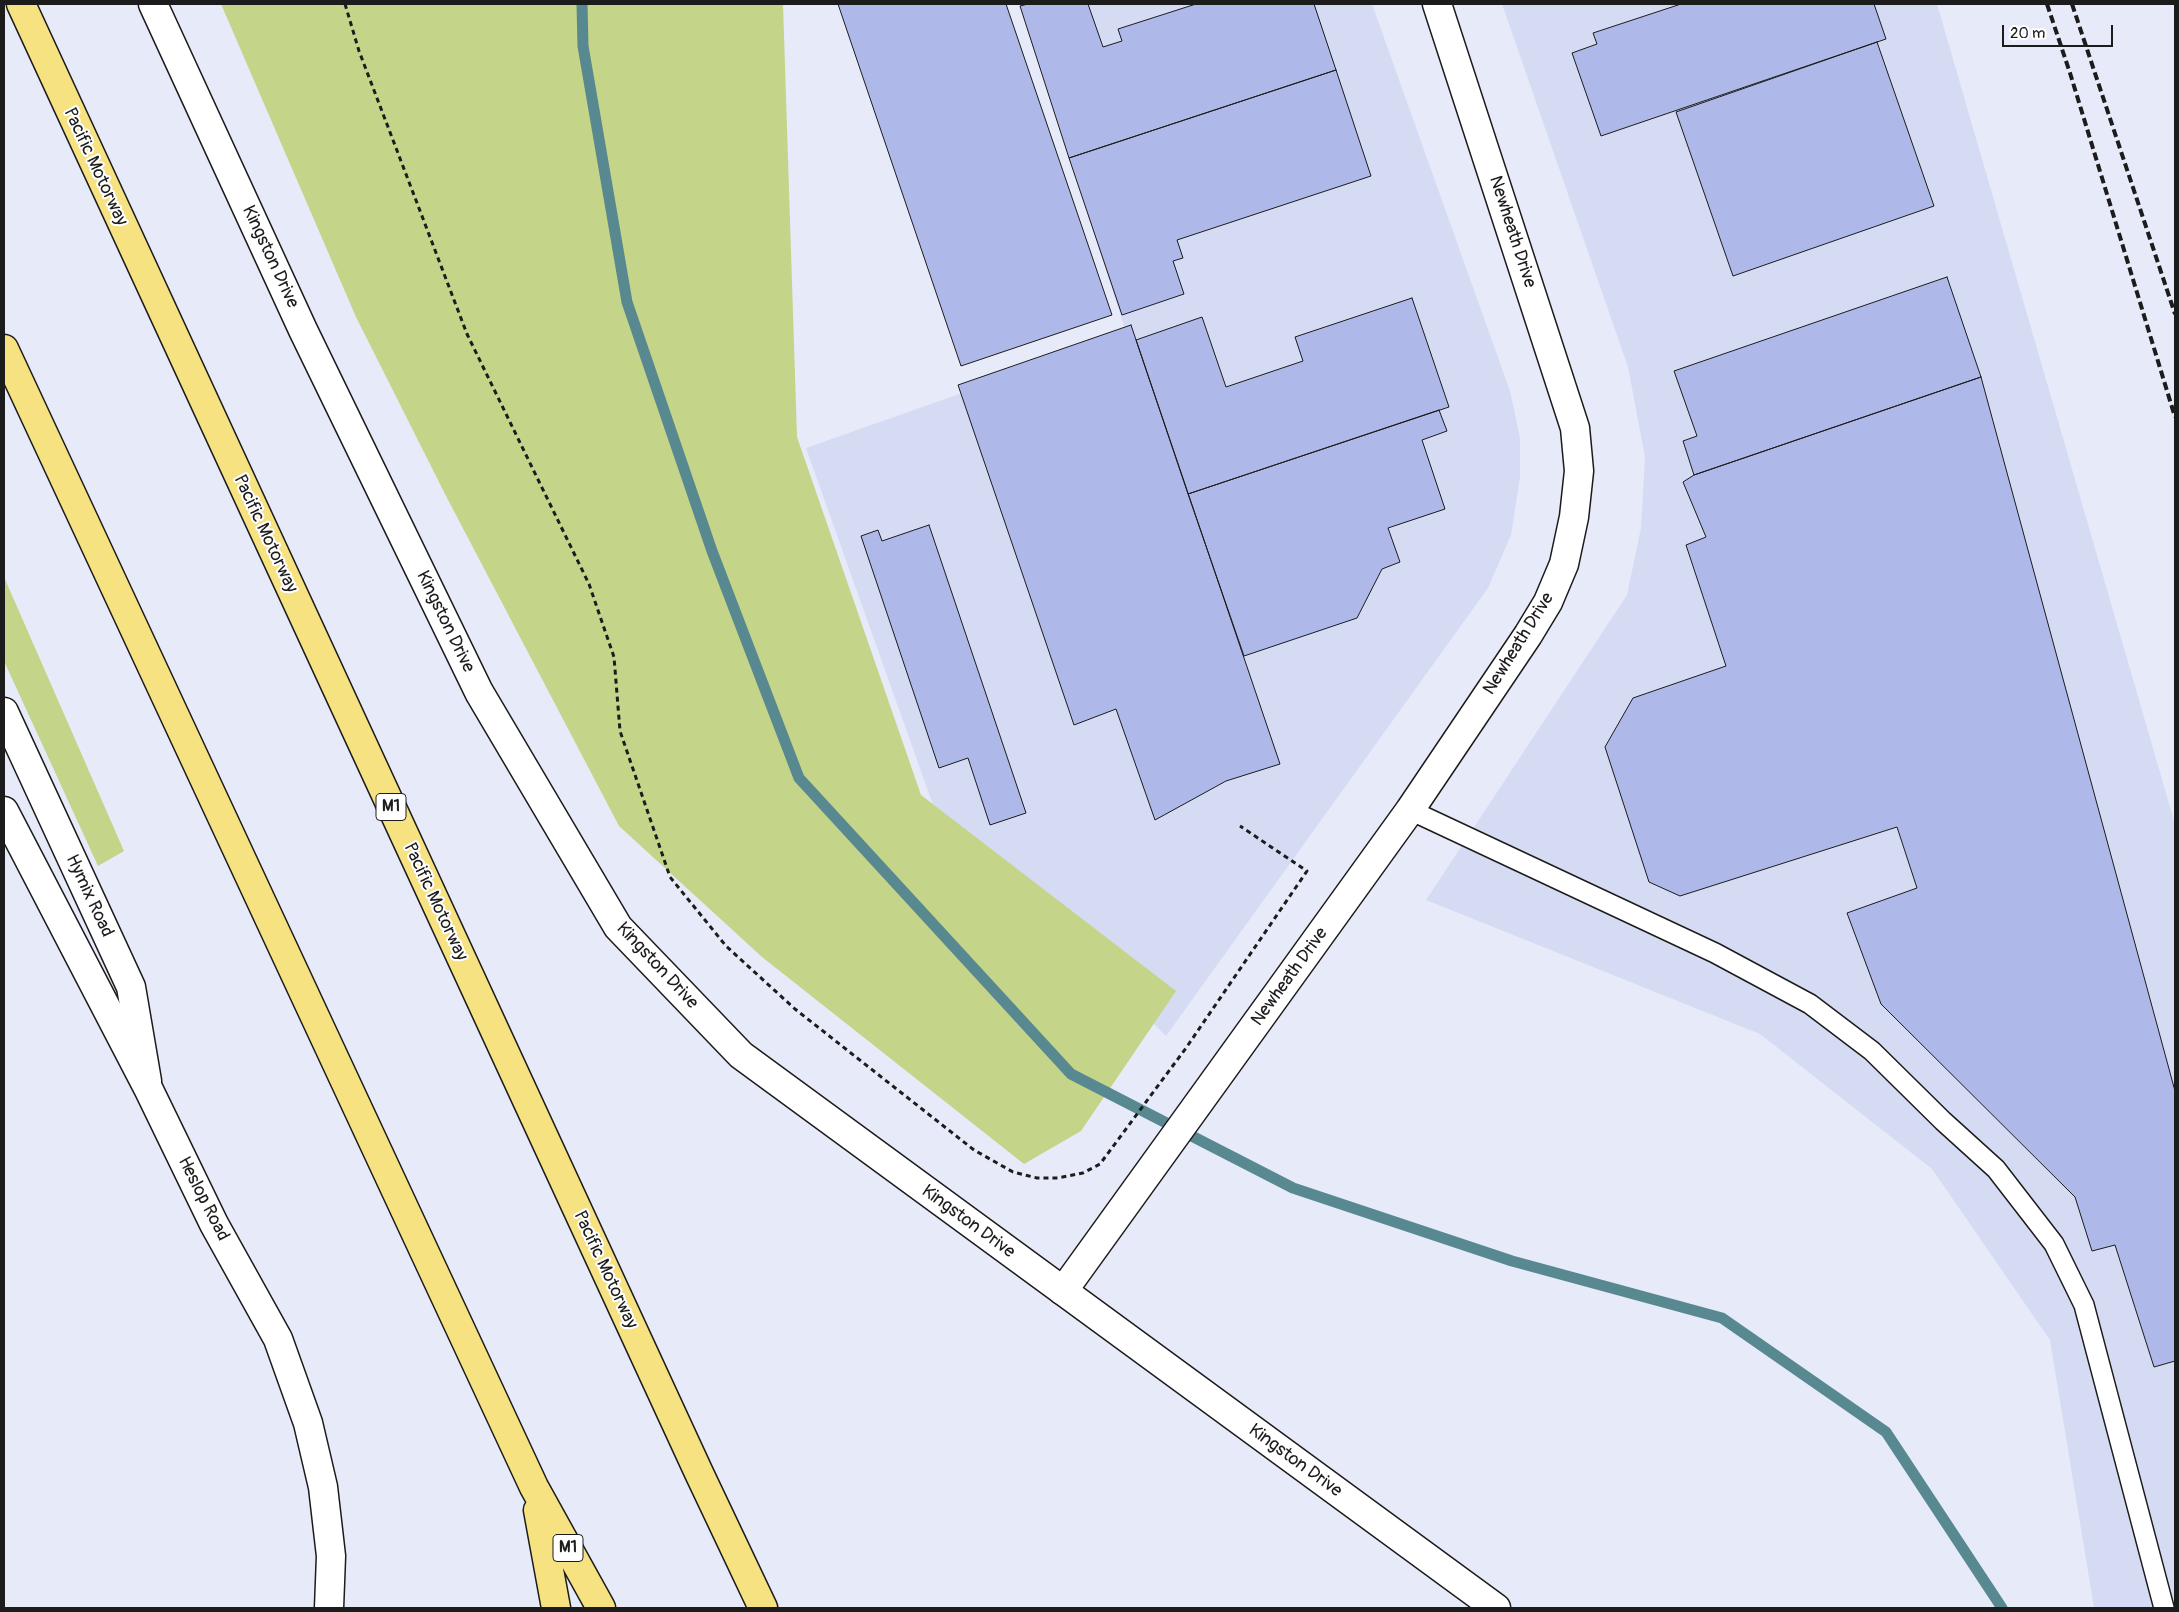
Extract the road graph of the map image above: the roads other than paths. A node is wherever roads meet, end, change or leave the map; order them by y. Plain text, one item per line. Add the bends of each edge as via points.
1 (21, 4) edge
2 (154, 4) edge
3 (1437, 4) edge
4 (4, 349) edge
5 (4, 712) edge
6 (1410, 810) junction
7 (4, 812) edge
8 (148, 1088) junction
9 (1063, 1291) junction
10 (534, 1487) junction
11 (329, 1608) edge
12 (556, 1608) edge
13 (601, 1608) edge
14 (763, 1608) edge
15 (1496, 1608) edge
16 (2164, 1608) edge

1 - 14 highway, Pacific Motorway / M1
2 - 9 street, Kingston Drive via 303,330 479,692 618,927 740,1055
3 - 6 street, Newheath Drive via 1575,428 1579,471 1564,564 1548,602
4 - 10 highway, M1
5 - 8 street, Hymix Road via 131,987
6 - 9 street, Newheath Drive
6 - 16 lane via 1716,954 1810,1004 1872,1051 1996,1169 2054,1244 2084,1305
7 - 8 street, Heslop Road
8 - 11 street, Heslop Road via 214,1224 278,1339 308,1423 324,1497 331,1556
9 - 15 street, Kingston Drive
10 - 12 highway
10 - 13 highway, M1

